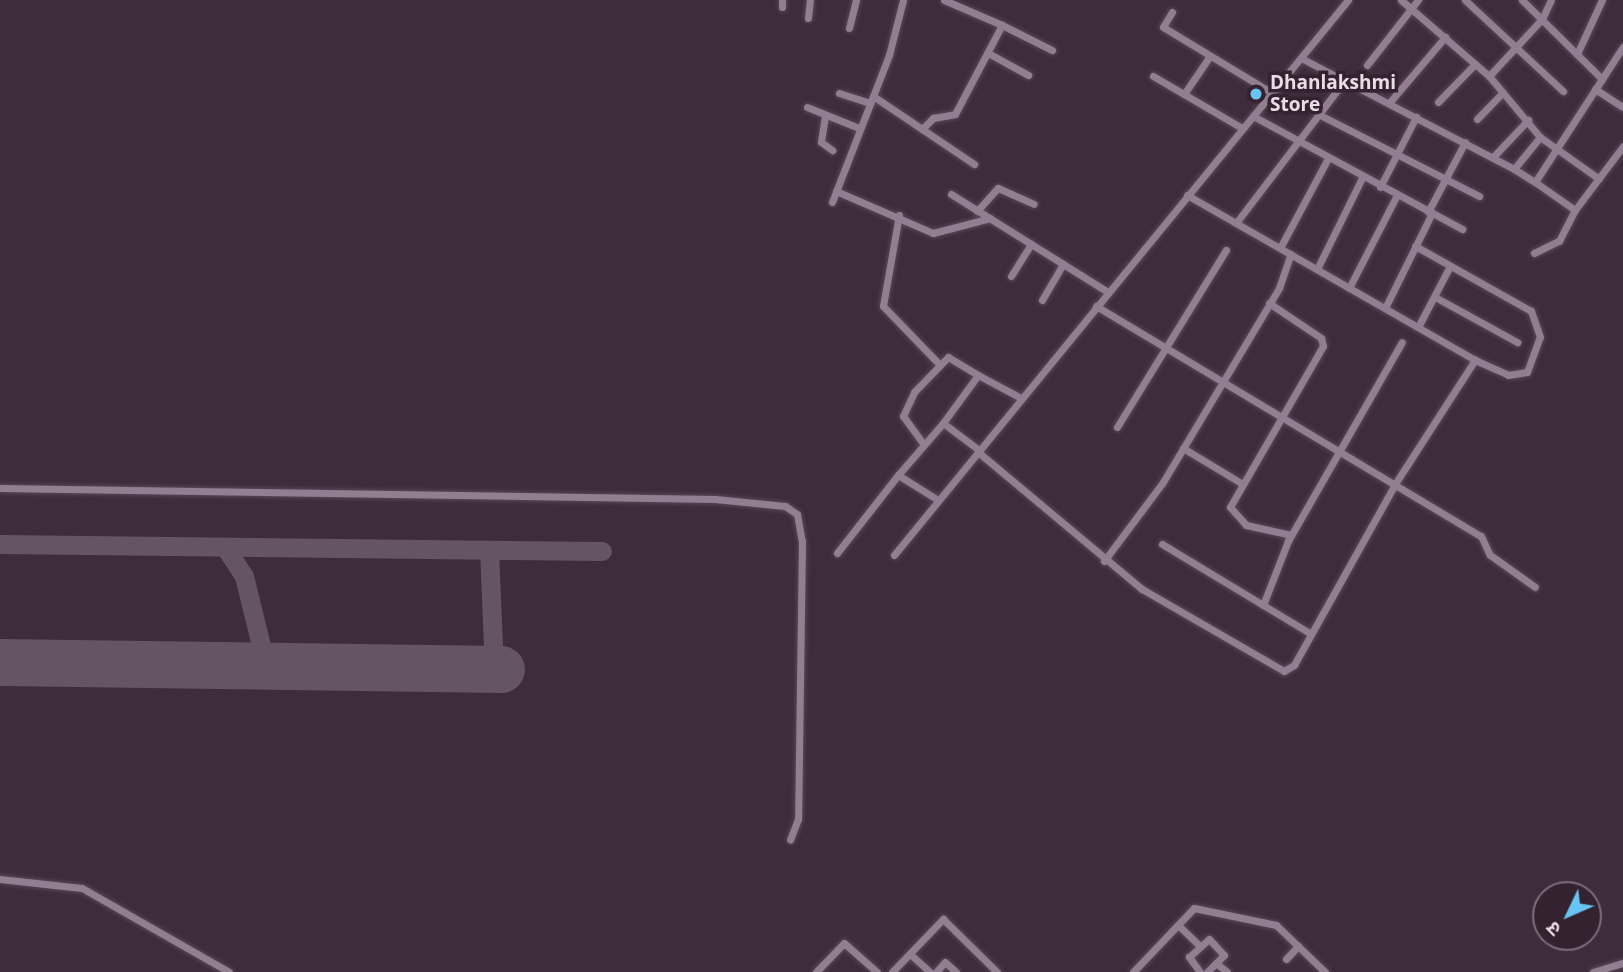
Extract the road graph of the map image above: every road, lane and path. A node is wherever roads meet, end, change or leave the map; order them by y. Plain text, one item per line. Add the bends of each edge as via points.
1 (810, 0) edge
2 (856, 0) edge
3 (903, 0) edge
4 (944, 0) edge
5 (1348, 0) edge
6 (1401, 0) edge
7 (1418, 0) edge
8 (1465, 0) edge
9 (1522, 0) edge
10 (1551, 0) edge
11 (1602, 0) edge
12 (1411, 9) junction
13 (1172, 12) dead end
14 (808, 18) dead end
15 (1542, 19) junction
16 (1002, 25) junction
17 (849, 28) dead end
18 (1445, 37) junction
19 (1517, 47) junction
20 (1623, 47) edge
21 (1052, 50) dead end
22 (988, 53) junction
23 (1577, 54) junction
24 (1210, 56) junction
25 (1301, 58) junction
26 (1620, 60) edge
27 (1475, 64) junction
28 (1367, 65) dead end
29 (1028, 75) dead end
30 (1153, 76) dead end
31 (1489, 76) junction
32 (1602, 79) junction
33 (1345, 80) junction
34 (1595, 89) junction
35 (1563, 91) dead end
36 (1503, 92) junction
37 (839, 93) dead end
38 (1272, 93) junction
39 (1184, 94) junction
40 (871, 99) junction
41 (1438, 102) dead end
42 (1389, 103) junction
43 (807, 107) dead end
44 (1623, 107) edge
45 (1318, 114) junction
46 (825, 116) junction
47 (1253, 116) junction
48 (1416, 117) junction
49 (1477, 119) dead end
50 (1528, 120) junction
51 (859, 128) junction
52 (1242, 128) junction
53 (922, 129) junction
54 (1540, 137) junction
55 (1465, 142) junction
56 (1295, 143) junction
57 (1623, 146) edge
58 (832, 150) dead end
59 (1554, 150) junction
60 (1398, 155) junction
61 (1494, 156) junction
62 (1327, 160) junction
63 (974, 164) dead end
64 (1514, 169) junction
65 (1362, 178) junction
66 (1446, 178) junction
67 (1599, 179) junction
68 (1535, 182) junction
69 (1380, 187) junction
70 (836, 191) junction
71 (951, 194) dead end
72 (1187, 195) junction
73 (1397, 195) junction
74 (1479, 196) dead end
75 (832, 202) dead end
76 (1034, 204) dead end
77 (1575, 210) junction
78 (977, 211) junction
79 (1430, 212) junction
80 (899, 215) junction
81 (990, 218) junction
82 (1236, 223) junction
83 (1462, 229) dead end
84 (1031, 244) junction
85 (1415, 246) junction
86 (1280, 248) junction
87 (1226, 250) dead end
88 (1291, 254) junction
89 (1534, 254) dead end
90 (1063, 264) junction
91 (1450, 266) junction
92 (1317, 269) junction
93 (1011, 276) dead end
94 (1349, 288) junction
95 (1108, 292) junction
96 (1434, 297) junction
97 (1042, 300) dead end
98 (1269, 303) junction
99 (1096, 306) junction
100 (1385, 308) junction
101 (1418, 327) junction
102 (1402, 342) dead end
103 (1517, 342) dead end
104 (1166, 347) junction
105 (1475, 360) junction
106 (939, 363) junction
107 (978, 375) junction
108 (1222, 381) junction
109 (1021, 398) junction
110 (1280, 416) junction
111 (943, 423) junction
112 (1117, 427) dead end
113 (922, 442) junction
114 (1183, 448) junction
115 (1336, 449) junction
116 (978, 451) junction
117 (898, 475) junction
118 (1241, 483) junction
119 (1395, 484) junction
120 (0, 488) edge
121 (938, 500) junction
122 (1291, 536) junction
123 (1162, 544) dead end
124 (837, 553) dead end
125 (894, 555) dead end
126 (1104, 561) junction
127 (1535, 587) dead end
128 (1263, 605) junction
129 (1311, 634) junction
130 (790, 840) dead end
131 (0, 879) edge
132 (1178, 925) junction
133 (1200, 946) junction
134 (1298, 946) junction
135 (910, 954) junction
136 (1286, 959) dead end
137 (1216, 962) junction
138 (1623, 962) edge
139 (229, 972) edge
140 (817, 972) edge
141 (877, 972) edge
142 (892, 972) edge
143 (930, 972) edge
144 (936, 972) edge
145 (956, 972) edge
146 (997, 972) edge
147 (1133, 972) edge
148 (1200, 972) edge
149 (1207, 972) edge
150 (1227, 972) edge
151 (1325, 972) edge
152 (1593, 972) edge

1 - 14 street
2 - 17 street
3 - 40 street
4 - 16 street
5 - 25 street
6 - 12 street
7 - 12 street
8 - 19 street
9 - 15 street
10 - 15 street
11 - 23 street
12 - 18 street
12 - 28 street
13 - 24 street via 1163,27
15 - 19 street
15 - 23 street
16 - 21 street
16 - 22 street
18 - 27 street
18 - 42 street
19 - 31 street
19 - 35 street
20 - 26 street
22 - 29 street
22 - 53 street via 955,114 933,118
23 - 32 street
24 - 38 street
24 - 39 street
25 - 33 street
25 - 38 street
26 - 32 street
27 - 31 street
27 - 41 street
30 - 39 street
31 - 36 street
32 - 34 street
33 - 42 street
33 - 45 street
34 - 44 street
34 - 59 street
36 - 49 street
36 - 50 street
37 - 40 street
38 - 47 street
39 - 52 street
40 - 51 street
40 - 53 street
42 - 48 street
43 - 46 street
45 - 56 street
45 - 60 street
46 - 51 street
46 - 58 street via 821,142
47 - 52 street
47 - 56 street
48 - 55 street
48 - 60 street
50 - 54 street
50 - 61 street
51 - 70 street
52 - 72 street
53 - 63 street
54 - 59 street
54 - 64 street
55 - 61 street
55 - 66 street
56 - 62 street
56 - 82 street
57 - 67 street
59 - 67 street
59 - 68 street
60 - 66 street
60 - 69 street
61 - 64 street
62 - 65 street
62 - 86 street
64 - 68 street
65 - 69 street
65 - 92 street
66 - 74 street
66 - 79 street
67 - 77 street
68 - 77 street
69 - 73 street
70 - 75 street
70 - 80 street
71 - 78 street
72 - 82 street
72 - 95 street
73 - 79 street
73 - 94 street
76 - 78 street via 998,188
77 - 89 street via 1559,241
78 - 81 street
79 - 83 street
79 - 85 street
80 - 81 street via 943,234
80 - 106 street via 883,306
81 - 84 street
82 - 86 street
84 - 90 street
84 - 93 street
85 - 91 street
85 - 100 street
86 - 88 street
87 - 104 street
88 - 92 street
88 - 98 street
90 - 95 street
90 - 97 street
91 - 96 street
91 - 105 street via 1525,305 1537,323 1535,362 1527,372 1508,375
92 - 94 street
94 - 100 street
95 - 99 street
96 - 101 street
96 - 103 street
98 - 108 street
98 - 110 street via 1324,341
99 - 104 street
99 - 109 street
100 - 101 street
101 - 105 street
102 - 115 street
104 - 108 street
104 - 112 street
105 - 119 street
106 - 107 street via 954,358
106 - 113 street via 904,410
107 - 109 street
107 - 111 street
108 - 110 street
108 - 114 street
109 - 116 street
110 - 115 street
110 - 118 street
111 - 113 street
111 - 116 street
113 - 117 street
114 - 118 street
114 - 126 street
115 - 119 street
115 - 122 street
116 - 121 street
116 - 126 street
117 - 121 street
117 - 124 street
118 - 122 street via 1230,507 1234,516 1254,528
119 - 127 street via 1482,536 1490,555
119 - 129 street
120 - 130 street via 701,499 785,506 797,514 802,541 798,819
121 - 125 street
122 - 128 street
123 - 128 street
126 - 129 street via 1284,671
128 - 129 street
131 - 139 street via 82,888
132 - 133 street
132 - 134 street via 1194,908 1276,925
132 - 147 street
133 - 137 street via 1212,940 1224,953
133 - 148 street via 1189,959
134 - 136 street
134 - 151 street
135 - 142 street
135 - 143 street
135 - 146 street via 943,919
137 - 149 street
137 - 150 street
138 - 152 street
140 - 141 street via 844,943
144 - 145 street via 945,962

